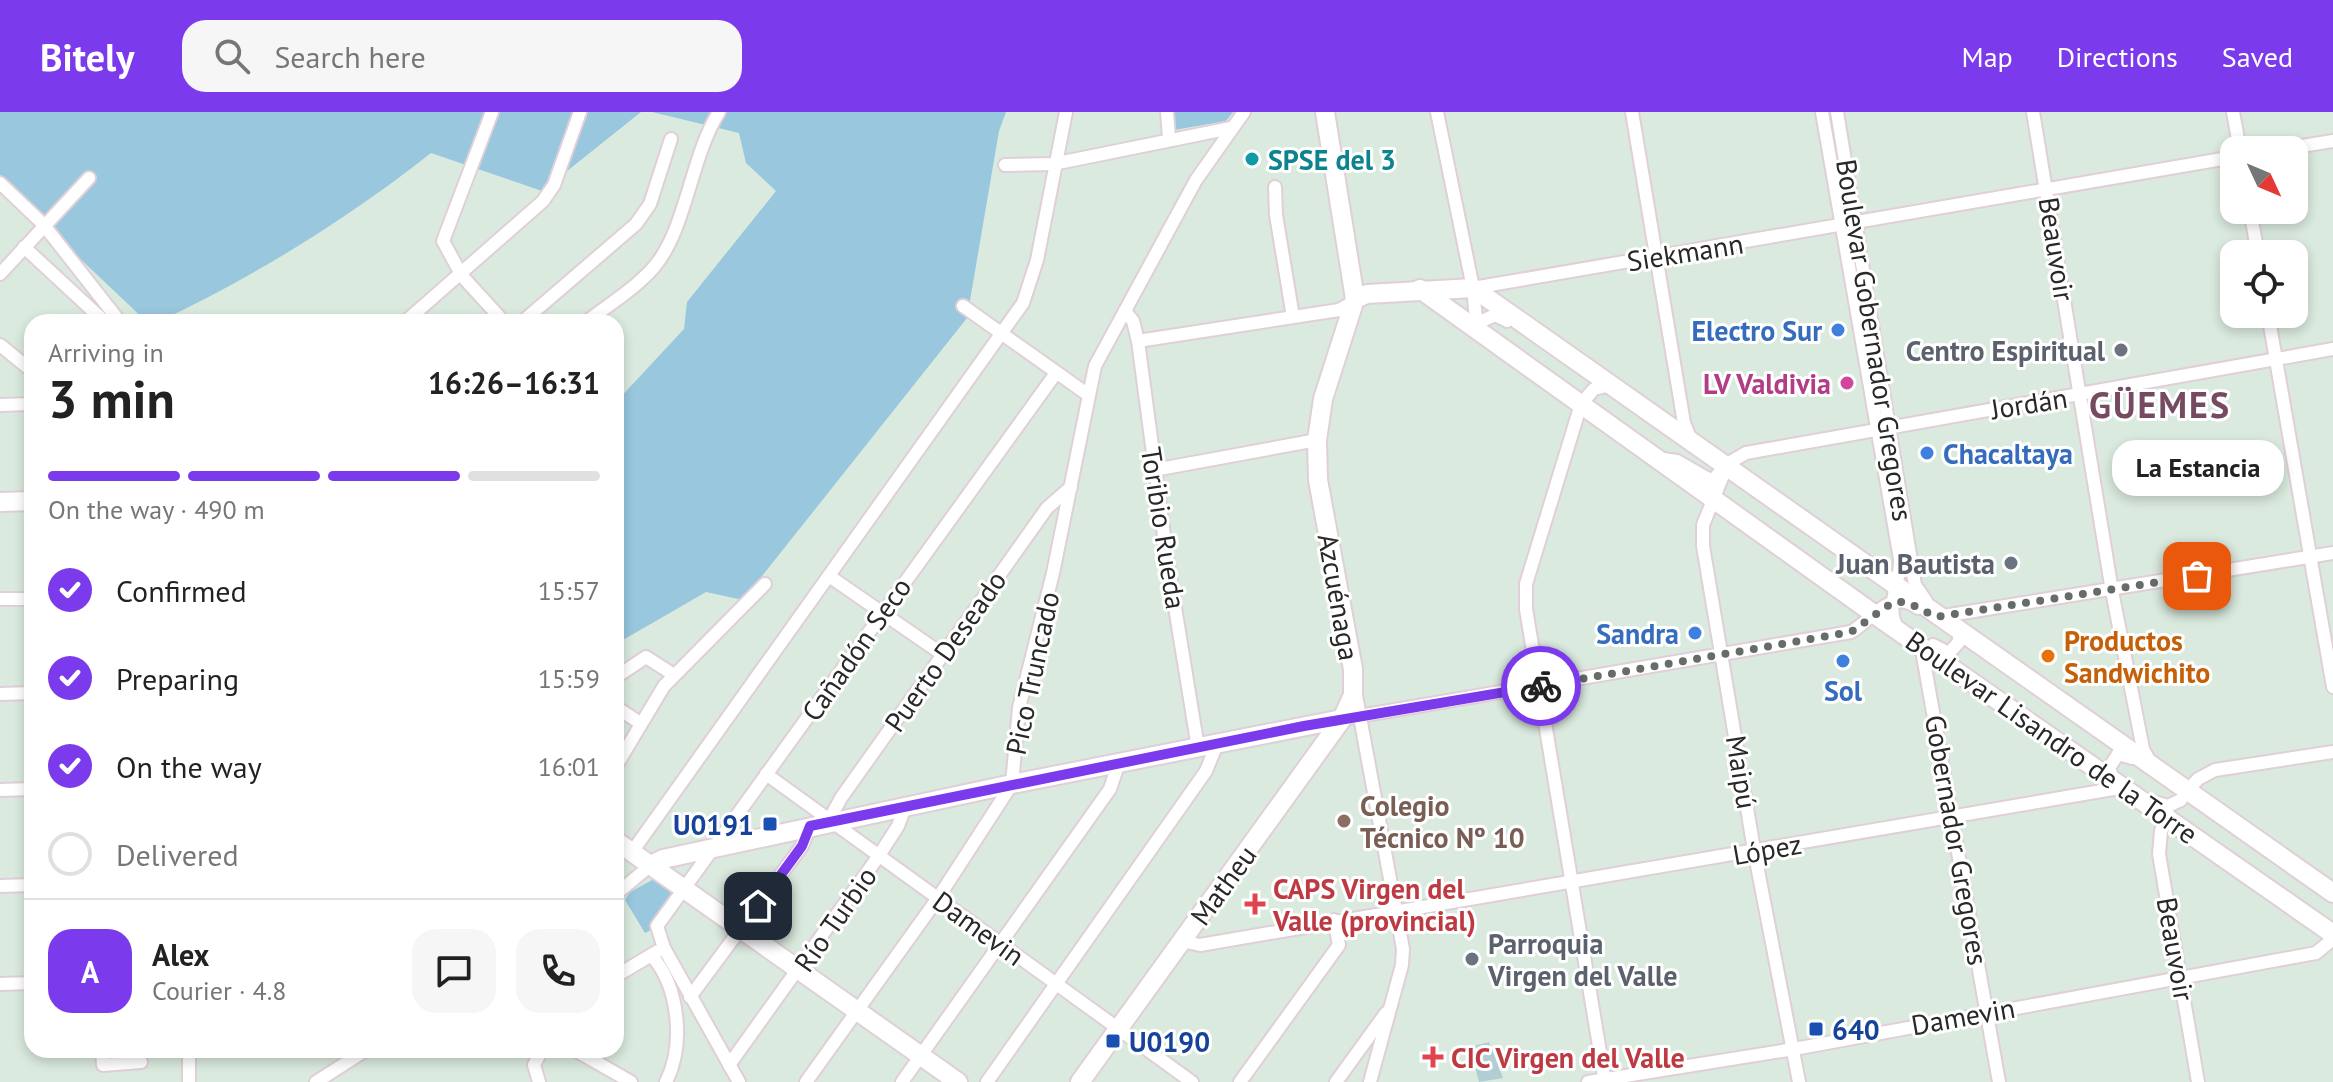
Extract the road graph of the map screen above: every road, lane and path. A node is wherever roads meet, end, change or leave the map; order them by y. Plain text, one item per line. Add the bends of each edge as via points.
1 (492, 112) edge
2 (580, 112) edge
3 (719, 112) edge
4 (1066, 112) edge
5 (1167, 112) edge
6 (1244, 112) edge
7 (1325, 112) edge
8 (1437, 112) edge
9 (1632, 112) edge
10 (1822, 112) edge
11 (1837, 112) edge
12 (2033, 112) edge
13 (2233, 112) edge
14 (1231, 128) junction
15 (2237, 136) edge
16 (1169, 138) junction
17 (671, 139) dead end
18 (2333, 141) edge
19 (2308, 145) edge
20 (2220, 159) edge
21 (1053, 164) junction
22 (1005, 165) dead end
23 (89, 178) dead end
24 (0, 183) edge
25 (1275, 187) dead end
26 (2047, 189) junction
27 (1856, 223) junction
28 (43, 224) junction
29 (1842, 226) junction
30 (24, 247) junction
31 (1656, 256) junction
32 (0, 274) edge
33 (462, 276) junction
34 (1473, 288) junction
35 (1420, 289) junction
36 (1355, 299) junction
37 (963, 306) dead end
38 (1125, 311) junction
39 (96, 314) edge
40 (114, 314) edge
41 (415, 314) edge
42 (497, 314) edge
43 (531, 314) edge
44 (596, 314) edge
45 (1293, 317) junction
46 (2271, 328) edge
47 (1477, 330) junction
48 (1005, 333) junction
49 (1138, 341) junction
50 (1553, 343) junction
51 (0, 345) edge
52 (2333, 349) edge
53 (2276, 358) junction
54 (24, 364) edge
55 (1056, 373) junction
56 (1611, 385) junction
57 (1087, 394) junction
58 (2081, 395) junction
59 (24, 404) edge
60 (1581, 404) junction
61 (0, 405) edge
62 (1891, 426) junction
63 (1876, 429) junction
64 (1317, 440) junction
65 (1691, 440) junction
66 (1660, 459) junction
67 (1727, 464) junction
68 (1154, 470) junction
69 (1071, 487) junction
70 (1713, 499) junction
71 (24, 501) edge
72 (0, 502) edge
73 (2333, 553) edge
74 (2311, 557) junction
75 (829, 576) junction
76 (765, 584) dead end
77 (2112, 591) junction
78 (1895, 593) junction
79 (0, 599) edge
80 (24, 599) edge
81 (882, 613) junction
82 (1938, 613) junction
83 (1874, 614) junction
84 (1959, 628) junction
85 (1898, 630) junction
86 (1921, 645) junction
87 (942, 654) junction
88 (1723, 656) junction
89 (624, 672) edge
90 (674, 675) junction
91 (1354, 682) junction
92 (1538, 687) junction
93 (2333, 687) edge
94 (24, 693) edge
95 (0, 694) edge
96 (624, 712) edge
97 (1362, 716) junction
98 (1342, 719) junction
99 (640, 723) junction
100 (1207, 746) junction
101 (624, 752) edge
102 (2333, 752) edge
103 (2150, 762) junction
104 (1118, 765) junction
105 (766, 774) junction
106 (2119, 783) junction
107 (1012, 784) junction
108 (2181, 787) junction
109 (24, 789) edge
110 (0, 790) edge
111 (905, 807) junction
112 (1951, 817) junction
113 (2167, 818) junction
114 (819, 824) junction
115 (624, 846) edge
116 (713, 849) junction
117 (1754, 850) junction
118 (632, 852) junction
119 (878, 857) junction
120 (651, 865) junction
121 (624, 880) edge
122 (1570, 882) junction
123 (24, 885) edge
124 (0, 886) edge
125 (685, 888) junction
126 (2333, 893) edge
127 (938, 898) junction
128 (1397, 910) junction
129 (1334, 920) junction
130 (741, 930) junction
131 (2333, 937) edge
132 (1182, 941) junction
133 (999, 942) junction
134 (664, 948) junction
135 (651, 955) junction
136 (624, 971) edge
137 (799, 971) junction
138 (2181, 979) junction
139 (24, 983) edge
140 (1056, 983) junction
141 (0, 984) edge
142 (690, 997) junction
143 (1391, 1007) junction
144 (856, 1011) junction
145 (1988, 1011) junction
146 (1118, 1028) junction
147 (1794, 1049) junction
148 (920, 1055) junction
149 (103, 1058) edge
150 (189, 1058) edge
151 (354, 1058) edge
152 (538, 1058) edge
153 (589, 1058) edge
154 (141, 1062) dead end
155 (729, 1065) junction
156 (1174, 1070) junction
157 (1605, 1080) edge
158 (189, 1082) edge
159 (316, 1082) edge
160 (539, 1082) edge
161 (631, 1082) edge
162 (666, 1082) edge
163 (739, 1082) edge
164 (806, 1082) edge
165 (902, 1082) edge
166 (958, 1082) edge
167 (987, 1082) edge
168 (1080, 1082) edge
169 (1166, 1082) edge
170 (1192, 1082) edge
171 (1240, 1082) edge
172 (1336, 1082) edge
173 (1370, 1082) edge
174 (1588, 1082) edge
175 (1799, 1082) edge
176 (1999, 1082) edge
177 (2198, 1082) edge

1 - 33 street via 445,231 444,245
2 - 33 street via 548,194
3 - 44 street via 655,266
4 - 21 street
5 - 16 street
6 - 14 street, Pico Truncado
7 - 36 street, Azcuénaga
8 - 34 street
9 - 31 street
10 - 29 street, Boulevar Gobernador Gregores
11 - 27 street, Boulevar Gobernador Gregores
12 - 26 street, Beauvoir
13 - 15 street
14 - 16 street
14 - 38 street, Pico Truncado
16 - 21 street
17 - 43 street via 650,204 636,224
18 - 19 street
20 - 26 street, Siekmann
21 - 22 street
21 - 48 street via 1032,280
23 - 28 street
24 - 28 street
25 - 45 street
26 - 27 street, Siekmann
26 - 58 street, Beauvoir
27 - 29 street, Siekmann
27 - 62 street, Boulevar Gobernador Gregores
28 - 30 street
28 - 40 street
29 - 31 street, Siekmann
29 - 63 street, Boulevar Gobernador Gregores
30 - 32 street
30 - 39 street
31 - 34 street, Siekmann
31 - 65 street
33 - 41 street
33 - 42 street
34 - 35 street, Siekmann
34 - 47 street
34 - 50 street, Boulevar Lisandro de la Torre
35 - 36 street, Siekmann
35 - 47 street, Boulevar Lisandro de la Torre
36 - 45 street, Siekmann via 1339,310
36 - 64 street, Azcuénaga via 1328,379
37 - 48 street
38 - 49 street, Toribio Rueda
38 - 57 street, Pico Truncado via 1104,346
45 - 49 street, Siekmann
46 - 53 street
47 - 50 street via 1495,315 1527,335
47 - 60 street, Boulevar Lisandro de la Torre
48 - 55 street
48 - 75 street
49 - 68 street, Toribio Rueda
50 - 56 street, Boulevar Lisandro de la Torre
51 - 54 street
52 - 53 street, Jordán
53 - 58 street, Jordán
53 - 74 street
55 - 57 street
55 - 81 street, Cañadón Seco
56 - 60 street via 1594,389
56 - 65 street, Boulevar Lisandro de la Torre
57 - 69 street, Pico Truncado
58 - 62 street, Jordán
58 - 77 street, Beauvoir
59 - 61 street
60 - 66 street, Boulevar Lisandro de la Torre
60 - 92 street via 1526,584
62 - 63 street, Jordán
62 - 82 street, Boulevar Gobernador Gregores via 1915,585
63 - 67 street, Jordán via 1746,453
63 - 78 street, Boulevar Gobernador Gregores via 1900,559
64 - 68 street
64 - 91 street, Azcuénaga via 1318,480
65 - 67 street, Boulevar Lisandro de la Torre
66 - 67 street, Jordán via 1677,461 1707,481
66 - 70 street, Boulevar Lisandro de la Torre
67 - 70 street, Maipú
67 - 78 street, Boulevar Lisandro de la Torre
68 - 100 street, Toribio Rueda
69 - 87 street, Puerto Deseado via 1047,508
69 - 107 street, Pico Truncado via 1019,708
70 - 83 street, Boulevar Lisandro de la Torre
70 - 88 street, Maipú via 1702,537
71 - 72 street
73 - 74 street
74 - 77 street
74 - 93 street
75 - 81 street
75 - 118 street
76 - 90 street
77 - 82 street
77 - 103 street, Beauvoir via 2143,749
78 - 82 street, Boulevar Lisandro de la Torre
78 - 83 street
78 - 85 street, Boulevar Gobernador Gregores
79 - 80 street
81 - 87 street
81 - 105 street, Cañadón Seco
82 - 84 street, Boulevar Lisandro de la Torre
83 - 85 street, Boulevar Lisandro de la Torre
83 - 88 street via 1851,632
84 - 85 street via 1959,642 1949,653 1916,633
84 - 103 street, Boulevar Lisandro de la Torre
85 - 86 street, Boulevar Lisandro de la Torre
86 - 106 street, Boulevar Lisandro de la Torre
86 - 112 street, Gobernador Gregores
87 - 114 street, Puerto Deseado
88 - 92 street
88 - 117 street, Maipú
89 - 90 street via 646,657
90 - 99 street
91 - 97 street, Azcuénaga
91 - 98 street, Matheu
92 - 97 street
92 - 122 street
94 - 95 street
96 - 99 street
97 - 98 street
97 - 128 street, Azcuénaga
98 - 100 street
98 - 132 street, Matheu
99 - 101 street
100 - 104 street
100 - 140 street via 1206,771
102 - 108 street via 2215,770
103 - 108 street, Boulevar Lisandro de la Torre
104 - 107 street
104 - 133 street via 1110,789
105 - 114 street, Damevin
105 - 116 street, Cañadón Seco
106 - 108 street via 2162,806
106 - 108 street via 2109,768 2122,754
106 - 112 street, López
106 - 113 street, Boulevar Lisandro de la Torre
107 - 111 street
107 - 127 street, Pico Truncado
108 - 113 street
108 - 126 street, Boulevar Lisandro de la Torre
109 - 110 street
111 - 114 street
111 - 119 street, Río Turbio
112 - 117 street, López
112 - 145 street, Gobernador Gregores
113 - 131 street, Boulevar Lisandro de la Torre
113 - 138 street, Beauvoir via 2159,854
114 - 116 street
114 - 119 street, Damevin
114 - 130 street, Puerto Deseado
115 - 118 street
116 - 120 street
116 - 125 street, Cañadón Seco
117 - 122 street, López
117 - 147 street, Maipú
118 - 120 street
119 - 127 street, Damevin
119 - 137 street, Río Turbio
120 - 121 street
120 - 125 street
122 - 128 street, López
122 - 157 street
123 - 124 street
125 - 130 street
125 - 134 street, Cañadón Seco via 657,926
127 - 133 street, Damevin
127 - 144 street, Pico Truncado
128 - 129 street, López
128 - 143 street, Azcuénaga via 1402,957
129 - 132 street, López via 1200,945
129 - 171 street via 1339,945
130 - 137 street
130 - 142 street, Puerto Deseado
131 - 138 street, Damevin via 2316,953
132 - 146 street, Matheu
133 - 140 street, Damevin
133 - 148 street
134 - 135 street
134 - 142 street
135 - 136 street
135 - 162 street via 668,977 676,1027
137 - 144 street
137 - 155 street, Río Turbio
138 - 145 street, Damevin
138 - 177 street, Beauvoir
139 - 141 street
140 - 146 street, Damevin
140 - 167 street
142 - 155 street
143 - 172 street
143 - 173 street, Azcuénaga
144 - 148 street
144 - 164 street, Pico Truncado
145 - 147 street, Damevin
145 - 176 street, Gobernador Gregores
146 - 156 street, Damevin
146 - 168 street, Matheu
147 - 157 street, Damevin
147 - 175 street, Maipú
148 - 165 street
148 - 166 street
149 - 154 street via 103,1065
150 - 158 street
151 - 159 street
152 - 160 street via 534,1065
153 - 161 street
155 - 163 street
156 - 169 street
156 - 170 street, Damevin
157 - 174 street, Damevin

